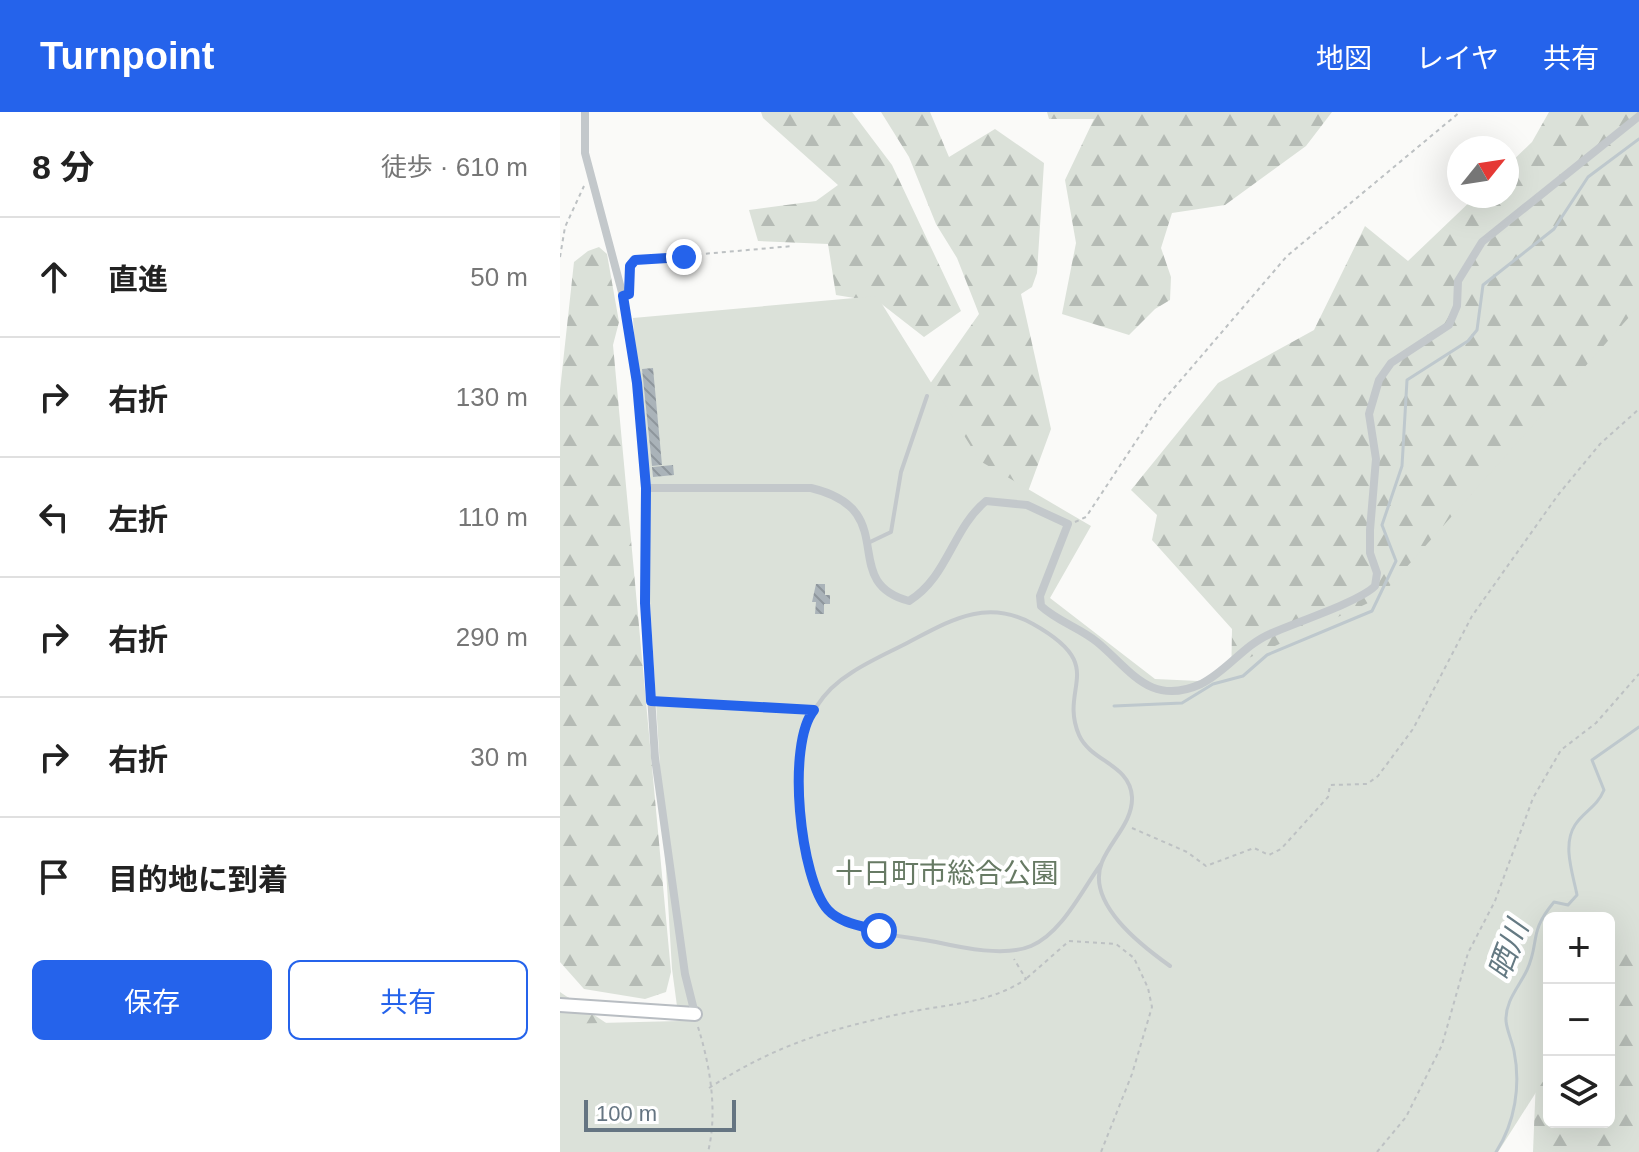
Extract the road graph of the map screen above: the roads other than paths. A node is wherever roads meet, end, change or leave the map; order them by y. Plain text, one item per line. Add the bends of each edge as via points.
1 (585, 112) edge
2 (1639, 116) edge
3 (927, 396) dead end
4 (646, 488) junction
5 (868, 543) junction
6 (651, 701) junction
7 (814, 710) junction
8 (1101, 864) junction
9 (1170, 966) dead end
10 (560, 1005) edge
11 (695, 1014) joint

1 - 4 street via 585,153 623,296
2 - 5 street via 1482,242 1458,281 1457,306 1449,325 1391,363 1379,380 1369,414 1376,459 1370,553 1377,573 1368,593 1266,635 1203,683 1185,690 1155,689 1136,681 1096,641 1041,606 1040,596 1068,524 1027,505 986,501 971,513 928,589 909,601 881,588 871,570
3 - 5 lane via 901,472 891,532
4 - 5 street via 811,488 836,494 852,505
4 - 6 street
6 - 7 lane
6 - 11 street via 663,824
7 - 8 lane via 801,737 796,778 819,896 838,919 947,945 1010,951 1050,934
7 - 8 lane via 848,674 958,616 983,610 1019,617 1070,651 1078,670 1075,718 1080,736 1091,752 1127,779 1132,795 1124,824
8 - 9 lane via 1100,883 1112,914 1139,944
10 - 11 street

